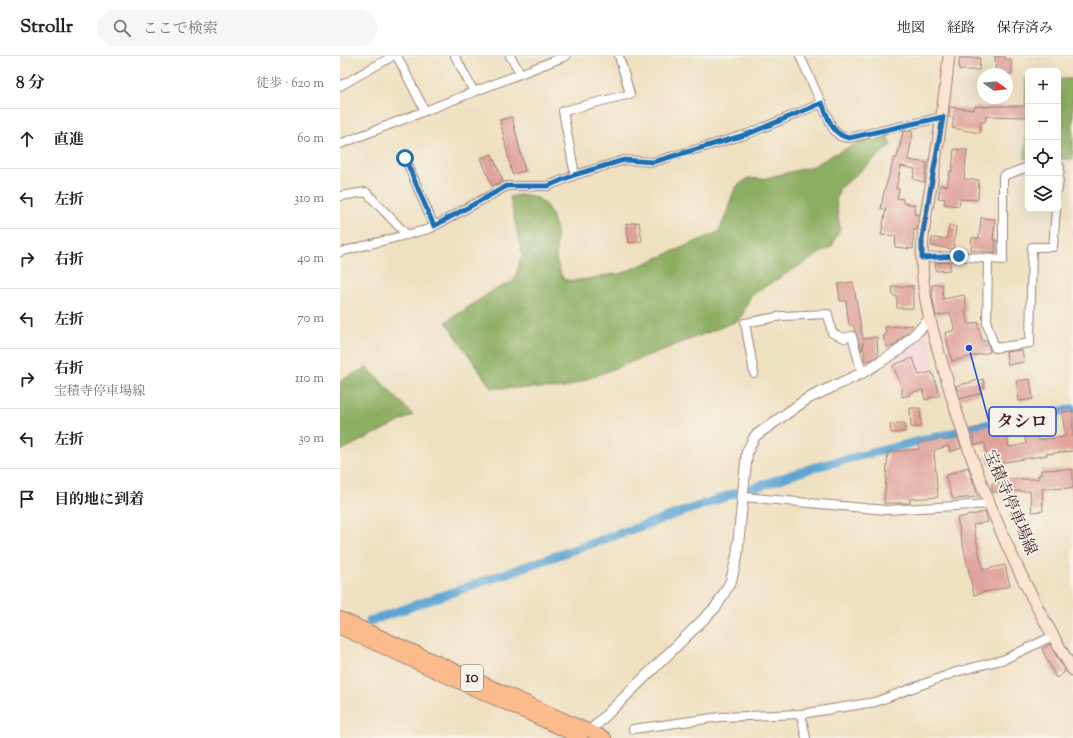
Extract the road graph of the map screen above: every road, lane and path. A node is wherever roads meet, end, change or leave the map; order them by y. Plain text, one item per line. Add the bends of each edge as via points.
1 (393, 56) edge
2 (397, 56) edge
3 (455, 56) edge
4 (510, 56) edge
5 (566, 56) edge
6 (620, 56) edge
7 (800, 56) edge
8 (949, 56) edge
9 (521, 74) junction
10 (340, 86) edge
11 (474, 92) junction
12 (822, 103) junction
13 (425, 111) junction
14 (943, 117) junction
15 (340, 144) edge
16 (405, 158) dead end
17 (1025, 168) edge
18 (574, 175) junction
19 (340, 196) edge
20 (1056, 212) edge
21 (434, 226) junction
22 (407, 235) junction
23 (340, 252) edge
24 (922, 258) junction
25 (988, 259) junction
26 (930, 320) junction
27 (754, 373) dead end
28 (862, 374) junction
29 (744, 497) junction
30 (990, 504) junction
31 (340, 618) edge
32 (340, 628) edge
33 (1052, 636) junction
34 (1073, 670) edge
35 (801, 714) junction
36 (633, 729) dead end
37 (584, 736) edge
38 (605, 738) edge
39 (806, 738) edge

1 - 10 street
2 - 13 street
3 - 11 street
4 - 9 street
5 - 9 street
6 - 18 street via 630,94 563,111
7 - 12 street
8 - 14 main road, 宝積寺停車場線
9 - 11 street
11 - 13 street
12 - 14 street via 834,129 840,136 849,138
12 - 18 street via 748,134 660,160 624,160
13 - 15 street
14 - 24 main road, 宝積寺停車場線 via 922,238
16 - 21 street
17 - 25 street via 1002,176 1003,260
18 - 21 street via 548,186 507,186
19 - 22 street via 366,192
20 - 25 street via 1053,247 1032,247 1030,343 995,348 987,324
21 - 22 street
22 - 23 street
24 - 25 street via 959,256
24 - 26 main road, 宝積寺停車場線 via 925,297
26 - 28 street via 898,351
26 - 30 main road, 宝積寺停車場線 via 957,418
27 - 28 street via 745,324 782,316 828,314 832,333 844,338 852,336
28 - 29 street via 807,399 755,436 747,452
29 - 30 street via 886,510
29 - 37 street via 736,562 731,581 716,607
30 - 33 main road, 宝積寺停車場線
31 - 37 main road, 10
32 - 37 main road, 10
33 - 34 main road, 宝積寺停車場線
33 - 35 street via 1005,659 956,672 875,702
35 - 36 street via 720,717
35 - 39 street
37 - 38 main road, 10

